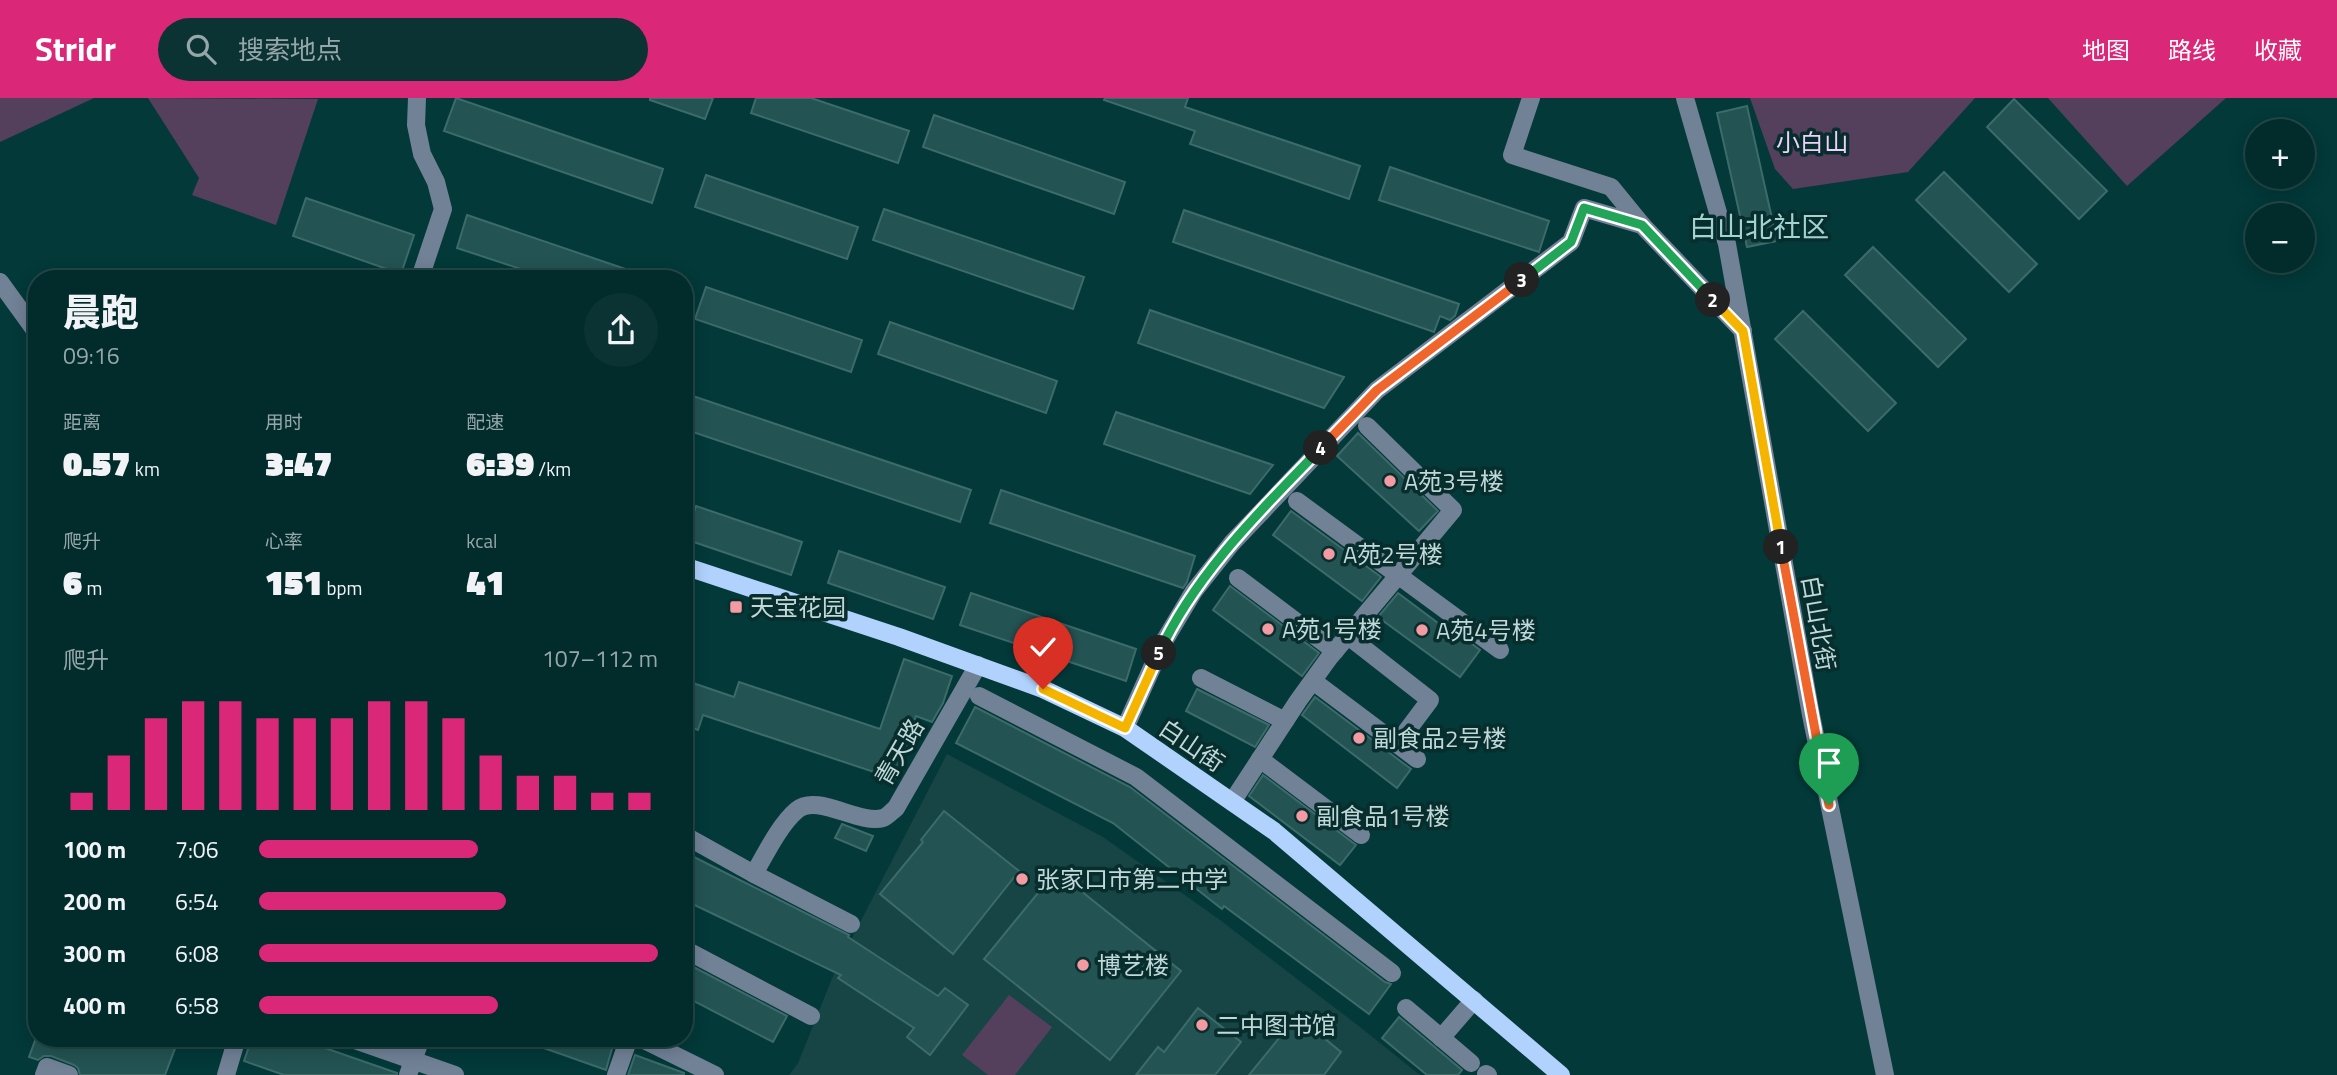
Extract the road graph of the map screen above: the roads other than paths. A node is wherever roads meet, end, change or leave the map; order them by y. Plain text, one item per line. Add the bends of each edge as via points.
1 (417, 98) edge
2 (1531, 98) edge
3 (1685, 98) edge
4 (1642, 225) junction
5 (423, 270) edge
6 (0, 282) edge
7 (28, 321) edge
8 (1743, 331) junction
9 (1367, 426) dead end
10 (1297, 501) dead end
11 (693, 569) edge
12 (1398, 575) junction
13 (1238, 578) dead end
14 (1348, 636) junction
15 (1500, 650) dead end
16 (1335, 651) junction
17 (978, 665) junction
18 (1201, 678) dead end
19 (1313, 681) junction
20 (979, 696) dead end
21 (1285, 721) junction
22 (1125, 728) junction
23 (1397, 744) junction
24 (1260, 759) junction
25 (1417, 759) dead end
26 (1232, 802) junction
27 (1361, 835) dead end
28 (693, 840) edge
29 (754, 874) junction
30 (851, 924) dead end
31 (693, 954) edge
32 (1392, 973) dead end
33 (1474, 1000) junction
34 (1406, 1008) dead end
35 (811, 1016) dead end
36 (1441, 1038) junction
37 (234, 1047) edge
38 (368, 1047) edge
39 (418, 1047) edge
40 (626, 1047) edge
41 (658, 1047) edge
42 (411, 1068) edge
43 (1482, 1071) edge
44 (44, 1075) edge
45 (69, 1075) edge
46 (226, 1075) edge
47 (455, 1075) edge
48 (615, 1075) edge
49 (715, 1075) edge
50 (1561, 1075) edge
51 (1885, 1075) edge

1 - 5 street via 415,125 443,209
2 - 4 street via 1511,155 1611,187
3 - 8 street, 白山北街 via 1727,244
4 - 8 street
4 - 22 street via 1584,208 1571,242 1377,390 1231,543 1194,591 1163,643
6 - 7 street
8 - 51 street, 白山北街 via 1811,715
9 - 12 street via 1454,510
10 - 12 street
11 - 17 main road, 白山街
12 - 14 street
12 - 15 street
13 - 16 street
14 - 16 street
14 - 23 street via 1430,700
16 - 19 street
17 - 22 main road, 白山街 via 1043,689
17 - 29 street, 青天路 via 896,808 883,818 872,818 803,806 795,811
18 - 21 street
19 - 21 street
19 - 23 street
20 - 32 street via 1136,777
21 - 24 street
22 - 26 main road, 白山街
23 - 25 street
24 - 26 street
24 - 27 street
26 - 33 main road, 白山街 via 1274,831
28 - 29 street
29 - 30 street
31 - 35 street
33 - 36 street
33 - 50 main road, 白山街
34 - 36 street
36 - 43 street
37 - 46 street
38 - 42 street
39 - 42 street
40 - 48 street
41 - 49 street
42 - 47 street
44 - 45 street via 47,1067

